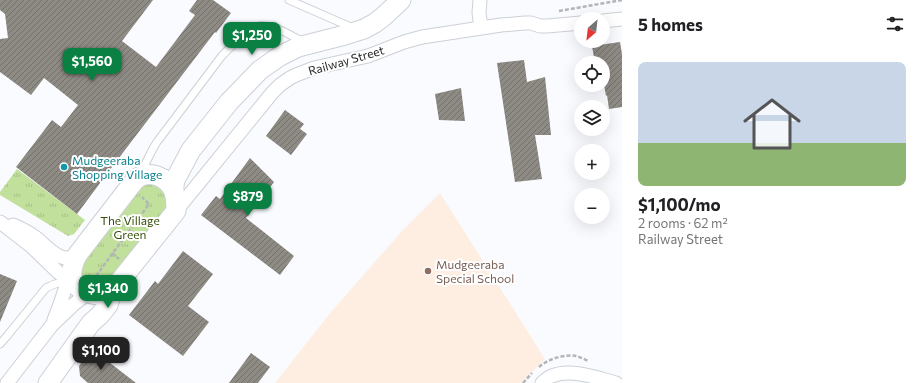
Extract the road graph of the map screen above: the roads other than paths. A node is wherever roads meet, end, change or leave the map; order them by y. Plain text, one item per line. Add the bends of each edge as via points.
1 (289, 0) edge
2 (401, 0) edge
3 (473, 0) edge
4 (480, 0) edge
5 (479, 14) junction
6 (622, 19) edge
7 (610, 20) edge
8 (574, 24) edge
9 (481, 27) junction
10 (360, 30) junction
11 (309, 44) junction
12 (191, 150) junction
13 (140, 183) junction
14 (175, 202) junction
15 (0, 220) edge
16 (80, 279) junction
17 (116, 286) junction
18 (91, 324) junction
19 (52, 325) junction
20 (0, 344) edge
21 (54, 380) edge
22 (7, 383) edge
23 (542, 383) edge
24 (616, 383) edge

1 - 10 lane
2 - 10 street, Railway Street via 380,20
3 - 5 street
4 - 5 street
5 - 9 street
6 - 7 street
8 - 9 street, Railway Street via 539,26 525,23
9 - 14 street, Railway Street via 404,42 296,75 272,93
10 - 11 street, Railway Street
11 - 12 street, Railway Street via 280,56 256,73
11 - 13 lane via 289,33 267,26 256,26 249,30 216,63 157,142 143,168
12 - 13 street, Railway Street
12 - 14 street, Railway Street via 175,180
13 - 14 street via 155,175 166,180 171,186
13 - 16 street
14 - 17 street, Railway Street
15 - 16 street via 57,271
15 - 16 street via 28,232 55,254 70,258
16 - 17 street, Railway Street via 102,295
16 - 18 street via 93,308
16 - 19 street via 60,307
16 - 19 street via 74,304
16 - 20 lane via 57,283 46,288
17 - 18 street, Railway Street via 105,309
18 - 21 street, Railway Street
19 - 22 street
23 - 24 street via 551,376 573,373

